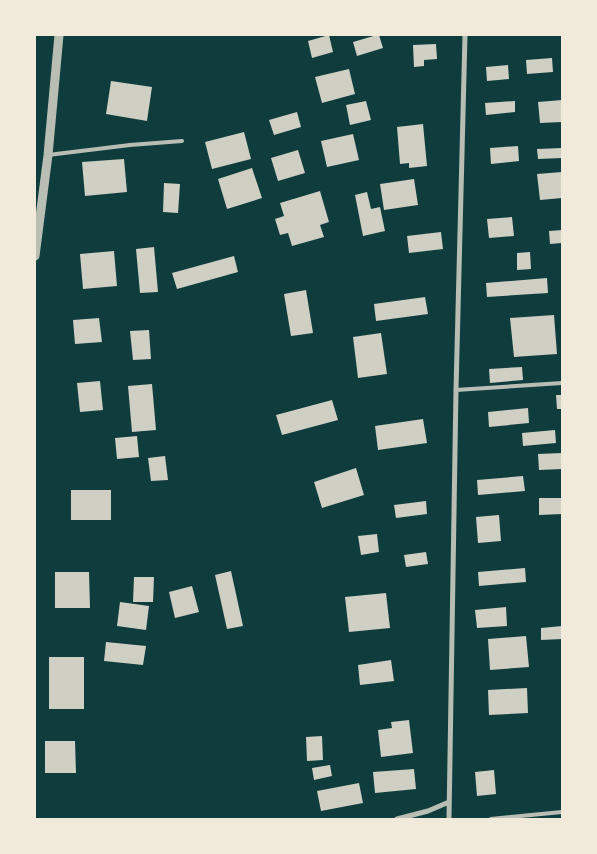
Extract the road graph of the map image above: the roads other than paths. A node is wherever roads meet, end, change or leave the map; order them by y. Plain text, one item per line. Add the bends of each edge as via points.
1 (59, 35) edge
2 (465, 35) edge
3 (182, 141) dead end
4 (48, 155) junction
5 (35, 256) edge
6 (562, 383) edge
7 (456, 390) junction
8 (448, 802) junction
9 (562, 812) edge
10 (396, 819) edge
11 (449, 819) edge
12 (491, 819) edge

1 - 4 street
2 - 7 street
3 - 4 lane
4 - 5 street
6 - 7 lane
7 - 8 street
8 - 10 street
8 - 11 street
9 - 12 lane

